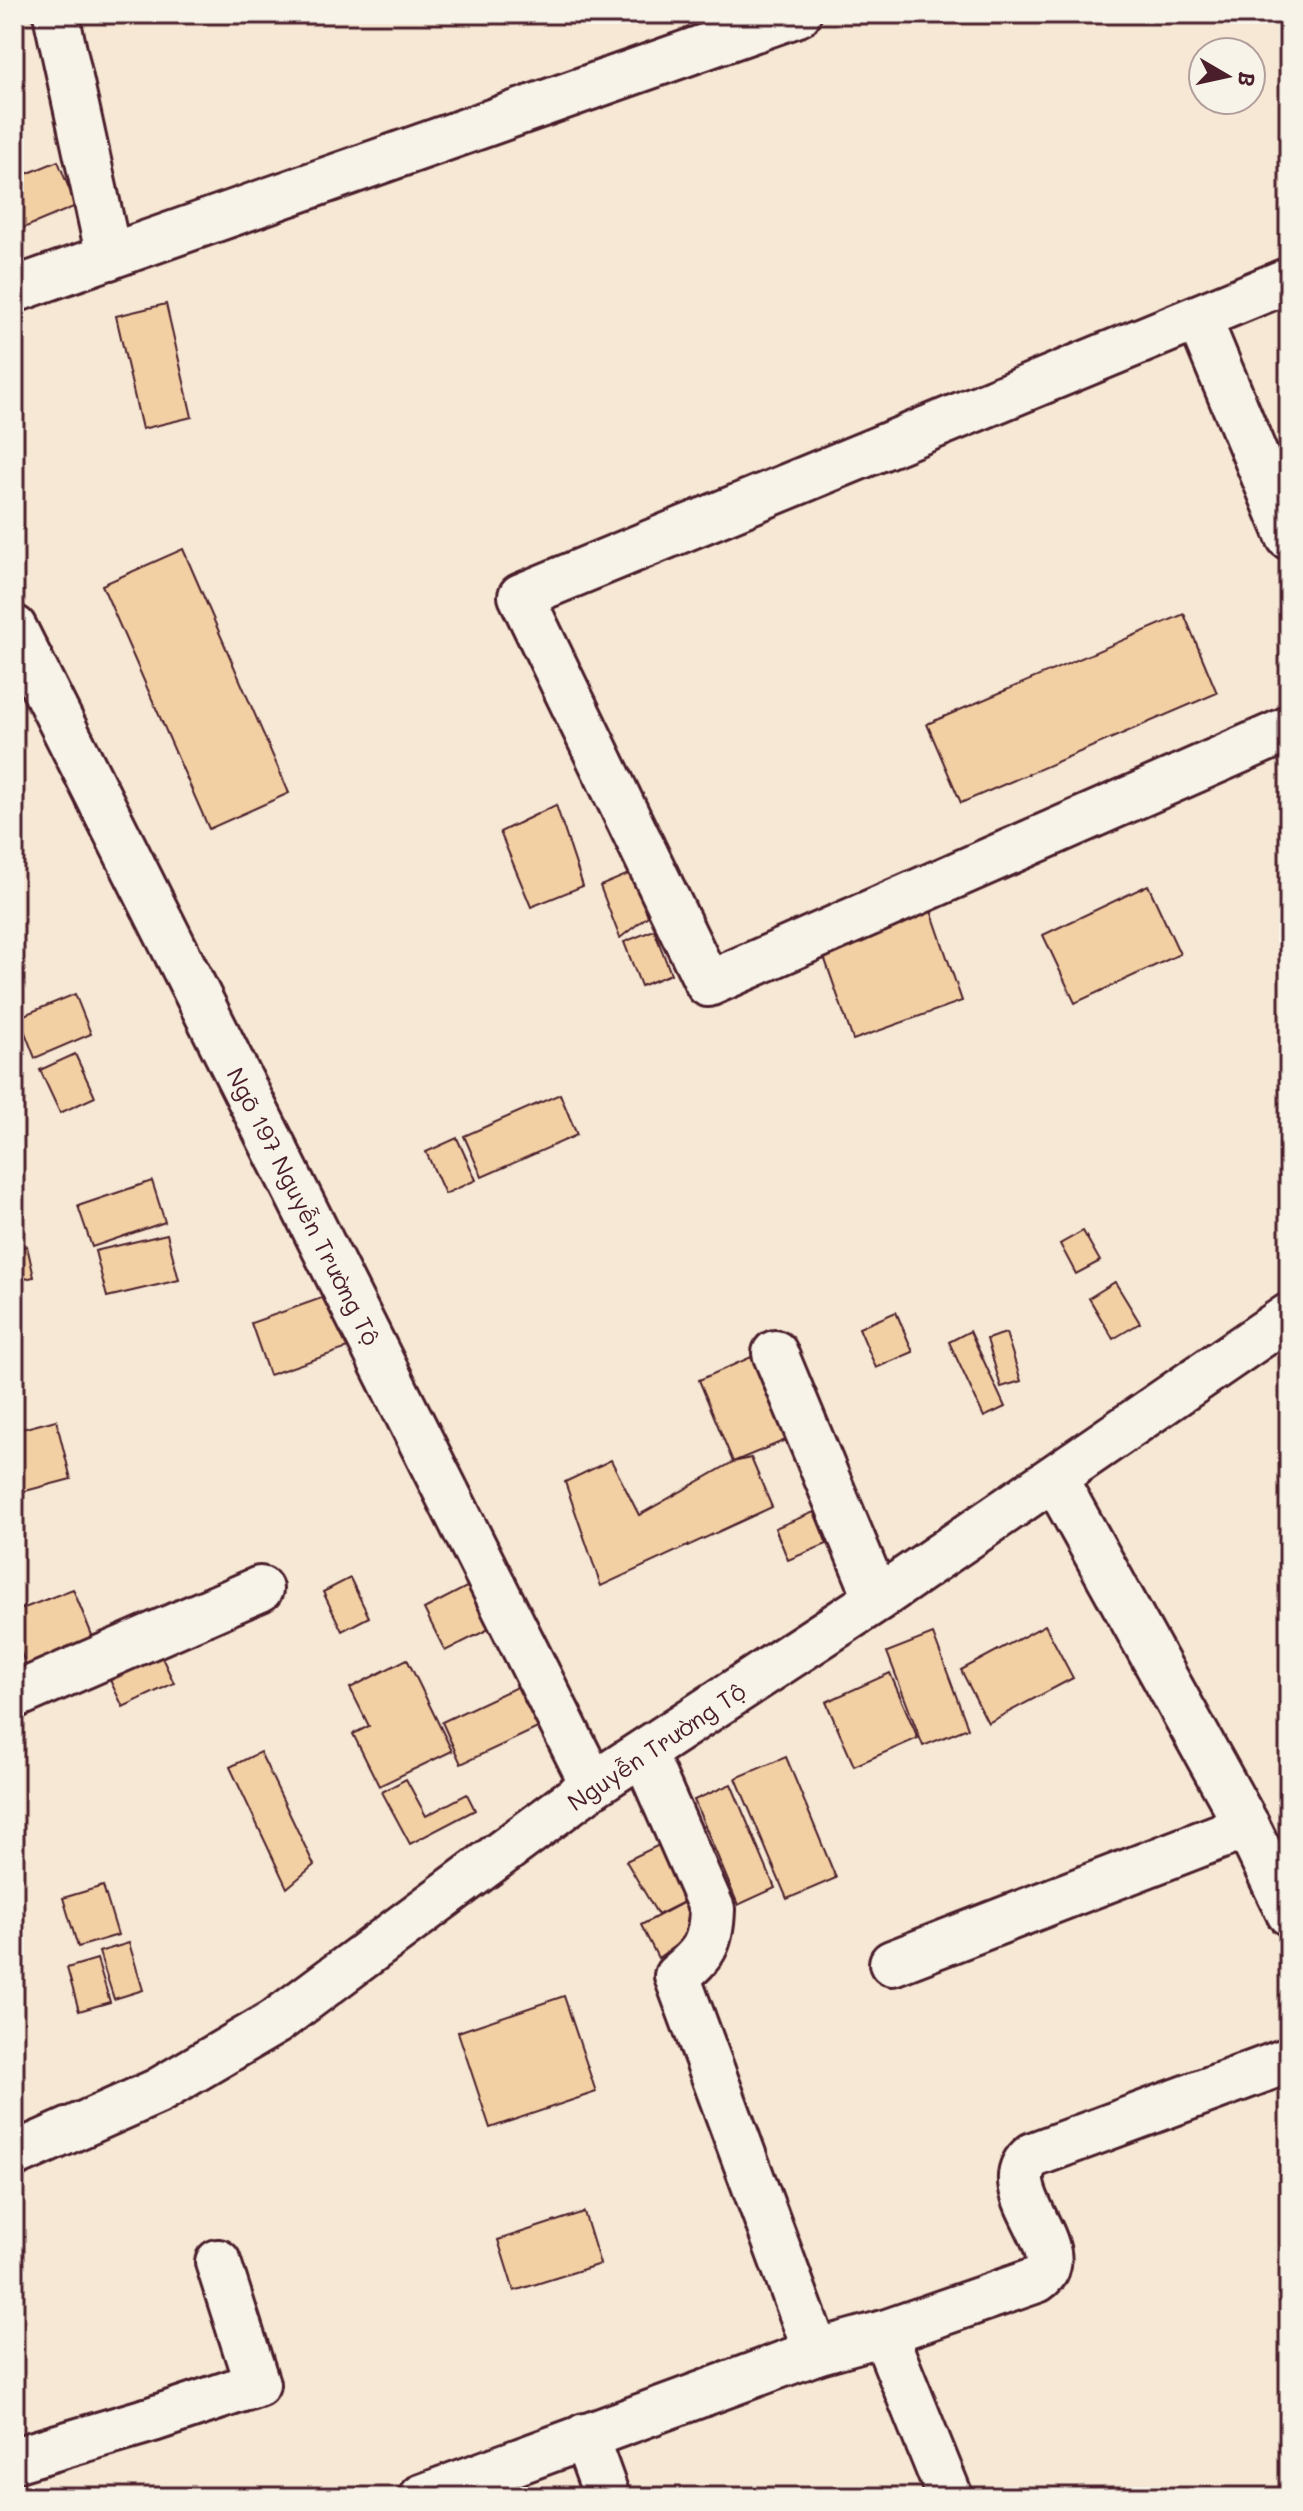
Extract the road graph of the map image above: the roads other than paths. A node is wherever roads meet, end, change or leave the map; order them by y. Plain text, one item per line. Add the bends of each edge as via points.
1 (56, 14) edge
2 (798, 14) edge
3 (109, 257) junction
4 (1289, 280) edge
5 (14, 290) edge
6 (1199, 319) junction
7 (1289, 537) edge
8 (14, 628) edge
9 (1289, 729) edge
10 (1289, 1316) edge
11 (775, 1353) dead end
12 (1055, 1479) junction
13 (260, 1589) dead end
14 (877, 1599) junction
15 (14, 1696) edge
16 (644, 1754) junction
17 (593, 1785) junction
18 (1247, 1826) junction
19 (1289, 1913) edge
20 (892, 1963) dead end
21 (1289, 2060) edge
22 (14, 2155) edge
23 (218, 2262) dead end
24 (884, 2333) junction
25 (816, 2352) junction
26 (585, 2436) junction
27 (14, 2460) edge
28 (14, 2477) edge
29 (20, 2497) edge
30 (422, 2497) edge
31 (607, 2497) edge
32 (950, 2497) edge

1 - 3 street
2 - 3 street
3 - 5 street
4 - 6 street
6 - 7 street
6 - 9 street via 521,596 708,984
8 - 17 street, Ngõ 197 Nguyễn Trường Tộ
10 - 12 street, Nguyễn Trường Tộ
11 - 14 street
12 - 14 street, Nguyễn Trường Tộ
12 - 18 street
13 - 15 street
14 - 16 street, Nguyễn Trường Tộ
16 - 17 street, Nguyễn Trường Tộ
16 - 25 street via 712,1909 711,1935 700,1958 677,1976
17 - 22 street, Nguyễn Trường Tộ via 275,2022 158,2091
18 - 19 street
18 - 20 street
21 - 24 street via 1033,2155 1023,2165 1020,2180 1047,2249 1043,2275
23 - 27 street via 257,2384
24 - 25 street
24 - 32 street
25 - 26 street
26 - 30 street
26 - 31 street
28 - 29 street

